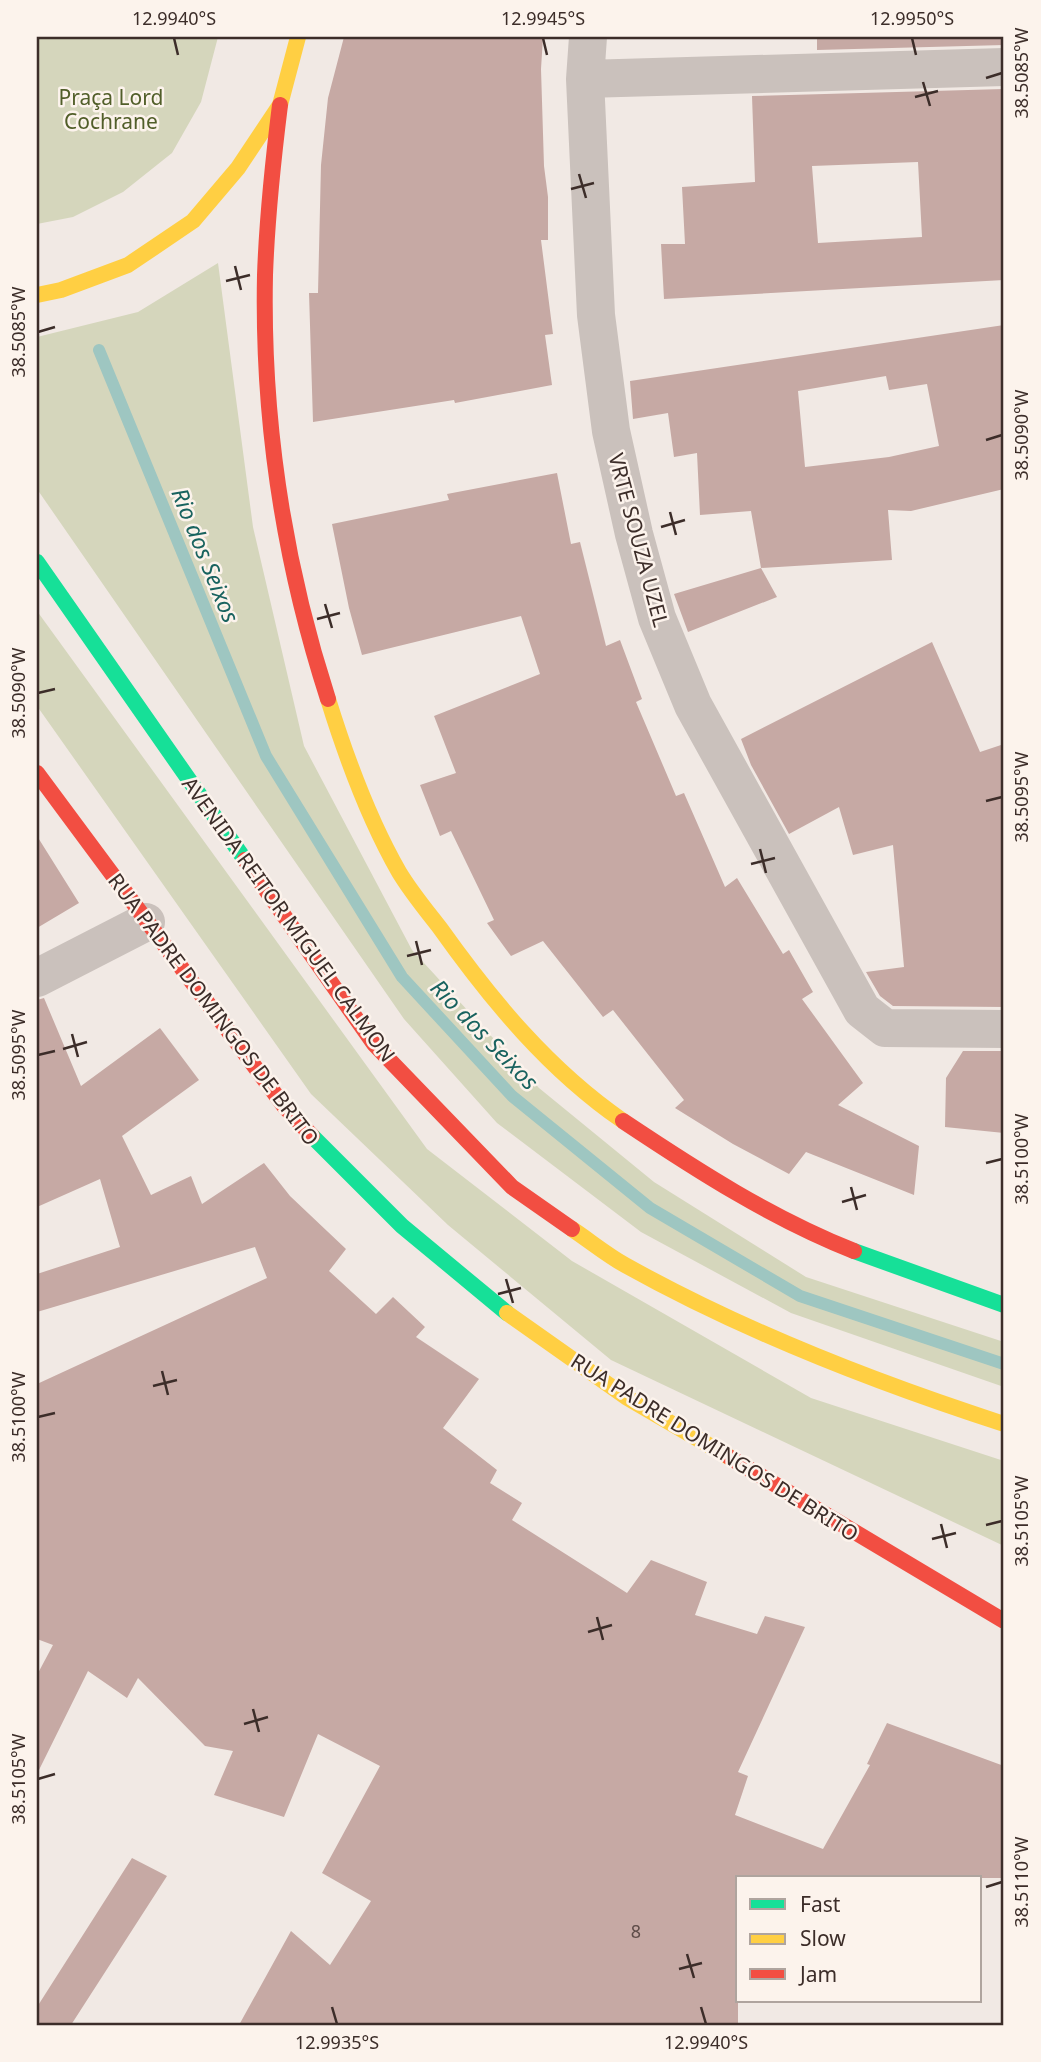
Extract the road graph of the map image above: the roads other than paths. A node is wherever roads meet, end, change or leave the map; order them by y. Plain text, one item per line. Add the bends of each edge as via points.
1 (298, 37) edge
2 (588, 37) edge
3 (1004, 66) edge
4 (585, 79) junction
5 (279, 105) junction
6 (37, 295) edge
7 (37, 562) edge
8 (37, 773) edge
9 (146, 922) junction
10 (37, 978) edge
11 (1004, 1029) edge
12 (1004, 1305) edge
13 (1004, 1424) edge
14 (1004, 1621) edge

1 - 5 main road
2 - 4 street, VRTE SOUZA UZEL
3 - 4 street
4 - 11 street, VRTE SOUZA UZEL via 596,315 611,431 657,618 693,705 862,1010 885,1028
5 - 6 main road via 238,168 193,221 128,265
5 - 12 main road via 265,299 269,402 282,515 325,688 357,781 397,867 459,956 521,1032 589,1096 675,1157 753,1204 831,1242
7 - 13 main road, AVENIDA REITOR MIGUEL CALMON via 374,1044 512,1187 623,1264 739,1324 908,1393
8 - 9 main road, RUA PADRE DOMINGOS DE BRITO
9 - 10 street
9 - 14 main road, RUA PADRE DOMINGOS DE BRITO via 284,1106 328,1157 407,1233 515,1320 626,1397

